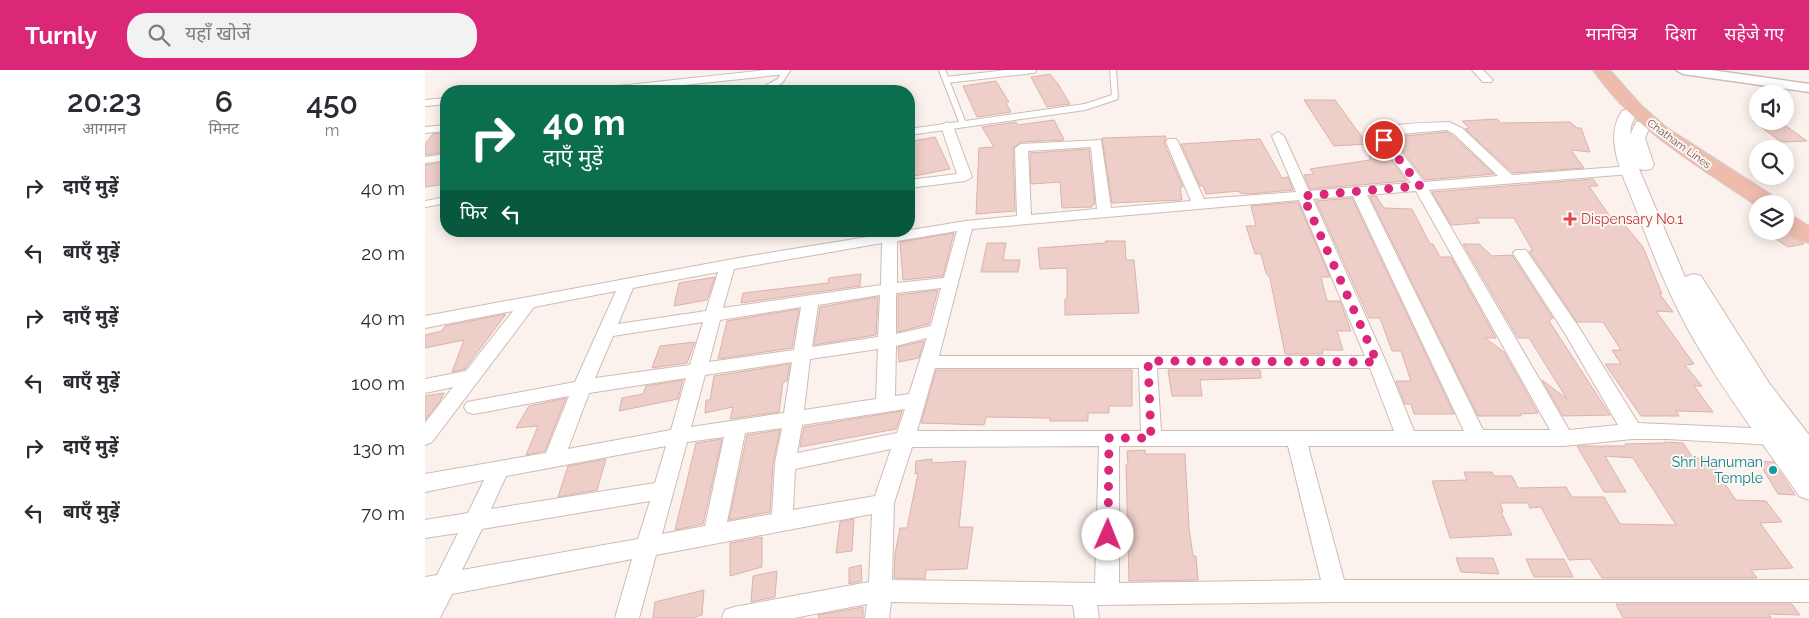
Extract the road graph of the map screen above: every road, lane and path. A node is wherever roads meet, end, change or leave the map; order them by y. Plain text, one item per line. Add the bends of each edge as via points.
1 (787, 70) edge
2 (942, 70) edge
3 (1033, 70) edge
4 (1113, 70) edge
5 (1477, 70) edge
6 (1590, 70) edge
7 (1601, 70) edge
8 (1683, 70) edge
9 (1708, 71) edge
10 (946, 80) junction
11 (1487, 80) dead end
12 (653, 85) edge
13 (774, 85) edge
14 (1809, 88) edge
15 (440, 102) edge
16 (425, 103) edge
17 (1635, 120) junction
18 (963, 124) junction
19 (947, 126) junction
20 (440, 129) edge
21 (425, 130) edge
22 (915, 131) edge
23 (1278, 136) dead end
24 (1172, 142) dead end
25 (440, 158) edge
26 (425, 160) edge
27 (1631, 170) junction
28 (1509, 180) junction
29 (915, 183) edge
30 (1420, 186) junction
31 (1358, 191) junction
32 (1756, 195) edge
33 (1303, 196) junction
34 (1749, 199) edge
35 (440, 201) edge
36 (425, 204) edge
37 (1199, 204) junction
38 (1104, 213) junction
39 (1794, 219) edge
40 (1024, 220) junction
41 (967, 225) junction
42 (1794, 227) edge
43 (1809, 228) edge
44 (915, 234) edge
45 (1809, 236) edge
46 (896, 237) edge
47 (850, 238) edge
48 (890, 238) junction
49 (1521, 253) dead end
50 (727, 266) junction
51 (950, 282) junction
52 (627, 284) junction
53 (888, 289) junction
54 (810, 300) junction
55 (528, 302) junction
56 (713, 314) junction
57 (425, 322) edge
58 (938, 330) junction
59 (607, 331) junction
60 (887, 342) junction
61 (802, 354) junction
62 (1148, 361) junction
63 (927, 362) junction
64 (1377, 362) junction
65 (698, 369) junction
66 (472, 376) junction
67 (425, 386) edge
68 (582, 386) junction
69 (916, 400) junction
70 (885, 405) junction
71 (474, 406) dead end
72 (793, 419) junction
73 (736, 428) junction
74 (1632, 432) junction
75 (679, 436) junction
76 (425, 437) edge
77 (1774, 437) junction
78 (1109, 438) junction
79 (1151, 438) junction
80 (1296, 438) junction
81 (1407, 438) junction
82 (1477, 438) junction
83 (1564, 438) junction
84 (905, 439) junction
85 (1809, 455) edge
86 (553, 460) junction
87 (785, 463) junction
88 (499, 470) junction
89 (425, 483) edge
90 (1809, 488) edge
91 (664, 490) junction
92 (883, 503) junction
93 (475, 520) junction
94 (782, 522) junction
95 (425, 529) edge
96 (714, 534) junction
97 (649, 546) junction
98 (435, 587) edge
99 (880, 591) junction
100 (1335, 591) junction
101 (1809, 591) edge
102 (1095, 594) junction
103 (428, 618) edge
104 (627, 618) edge
105 (734, 618) edge
106 (877, 618) edge
107 (1087, 618) edge

1 - 12 lane
1 - 13 lane via 780,82
2 - 10 lane
3 - 10 lane
4 - 18 lane via 1115,97 1085,107
5 - 11 street
6 - 17 highway, Chatham Lines
7 - 32 highway, Chatham Lines via 1634,109 1659,131
8 - 9 street
9 - 14 street
10 - 18 lane
15 - 16 lane
17 - 27 main road via 1622,127 1621,135
17 - 34 highway, Chatham Lines
17 - 85 main road via 1638,145 1673,242 1697,290 1760,389
18 - 19 lane
19 - 22 lane
19 - 29 street via 965,177
20 - 21 lane
23 - 33 street
24 - 37 street
25 - 26 lane
27 - 28 street
27 - 77 main road via 1656,237 1697,323 1735,385
28 - 30 street
28 - 30 street via 1449,126 1381,133
30 - 31 street
30 - 83 street
31 - 33 street
31 - 82 street
33 - 37 street
33 - 64 street
35 - 36 lane
37 - 38 street
38 - 40 street
38 - 40 street via 1097,143 1021,148
39 - 43 highway
40 - 41 street
41 - 44 street
41 - 51 street
42 - 45 highway
46 - 48 street
47 - 48 street
47 - 50 street
48 - 53 street
49 - 74 street via 1574,333
50 - 52 street
50 - 56 street
51 - 53 street
51 - 58 street
52 - 55 street
52 - 59 street
53 - 54 street
53 - 60 street
54 - 56 street
54 - 61 street
55 - 57 street
55 - 66 street
56 - 59 street
56 - 65 street
58 - 60 street
58 - 63 street
59 - 68 street
60 - 61 street
60 - 70 street
61 - 65 street
61 - 72 street
62 - 63 street
62 - 64 street
62 - 79 street
63 - 69 street
64 - 81 street
65 - 68 street
65 - 75 street
66 - 67 street
66 - 76 street
68 - 71 street
68 - 86 street
69 - 70 street
69 - 84 street
70 - 72 street
72 - 73 street
72 - 87 street
73 - 75 street
73 - 96 street
74 - 77 street
74 - 83 street
75 - 86 street
75 - 91 street
77 - 90 main road
78 - 79 street
78 - 84 street
78 - 102 street
79 - 80 street
80 - 81 street
80 - 100 street
81 - 82 street
82 - 83 street
84 - 87 street
84 - 92 street
86 - 88 street
87 - 94 street
88 - 89 street
88 - 93 street
91 - 93 street
91 - 97 street
92 - 94 street
92 - 99 street
93 - 95 street
93 - 98 street
94 - 96 street
96 - 97 street
97 - 98 street
97 - 104 street
98 - 103 street
99 - 102 street
99 - 105 street
99 - 106 street
100 - 101 street
100 - 102 street
102 - 107 street

